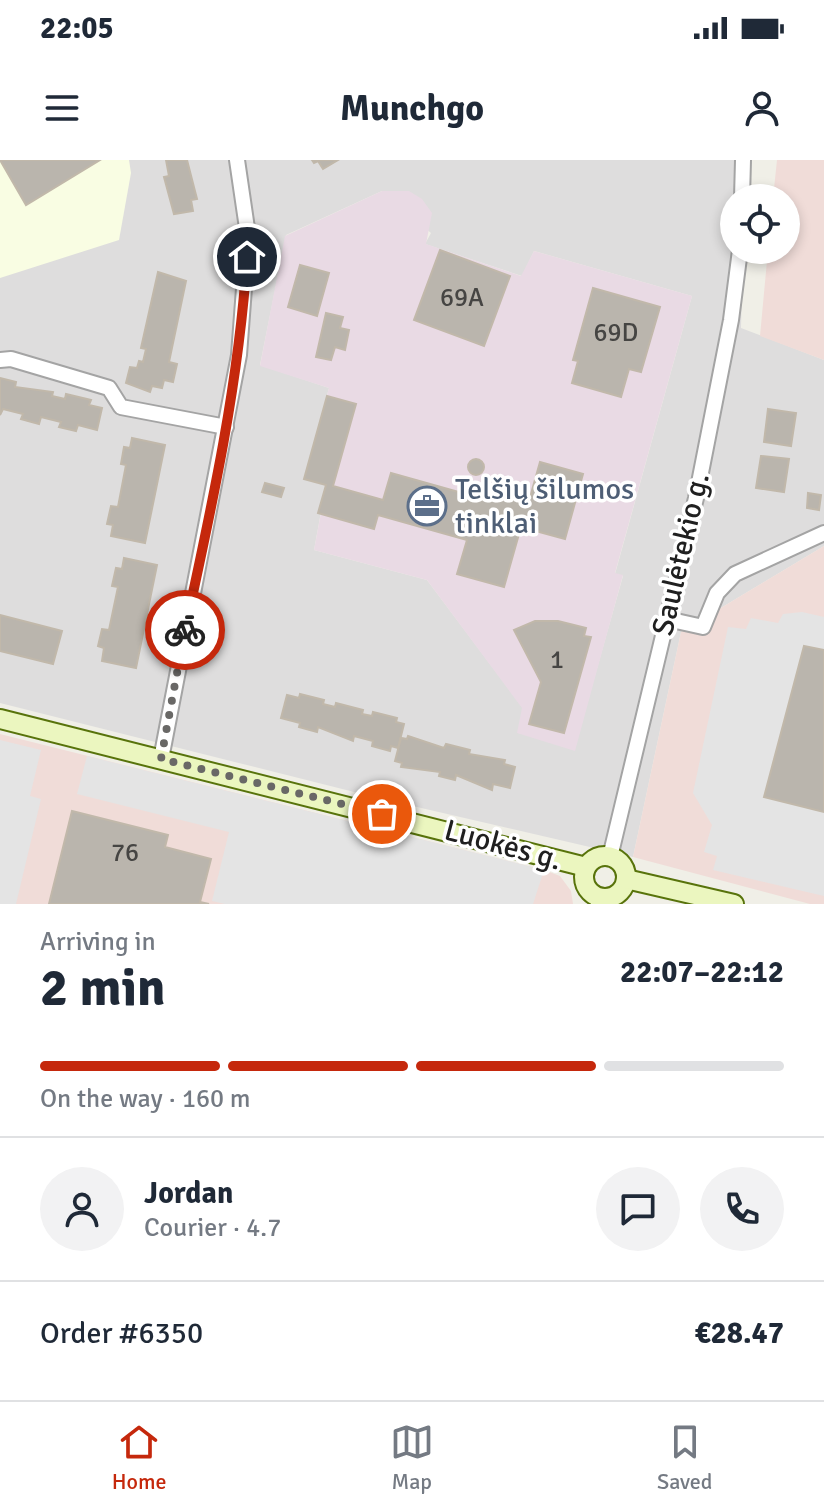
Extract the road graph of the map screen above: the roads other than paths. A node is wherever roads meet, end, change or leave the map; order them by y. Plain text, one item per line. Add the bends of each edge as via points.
1 (237, 160) edge
2 (743, 160) edge
3 (742, 184) edge
4 (738, 264) edge
5 (0, 360) edge
6 (226, 427) junction
7 (824, 533) edge
8 (667, 619) junction
9 (0, 719) edge
10 (161, 759) junction
11 (610, 857) junction
12 (586, 867) junction
13 (626, 879) junction
14 (599, 901) edge
15 (734, 904) edge

1 - 6 street via 248,235 239,355
2 - 3 street
4 - 8 street, Saulėtekio g. via 728,335
5 - 6 street via 109,388 121,407
6 - 10 street
7 - 8 street via 735,574 717,593 703,627
8 - 11 street, Saulėtekio g.
9 - 10 main road, Luokės g.
10 - 12 main road, Luokės g.
11 - 12 main road, Luokės g. via 596,857
11 - 13 main road via 622,865
12 - 14 main road, Luokės g. via 587,888
13 - 14 main road, Luokės g. via 620,892
13 - 15 main road

